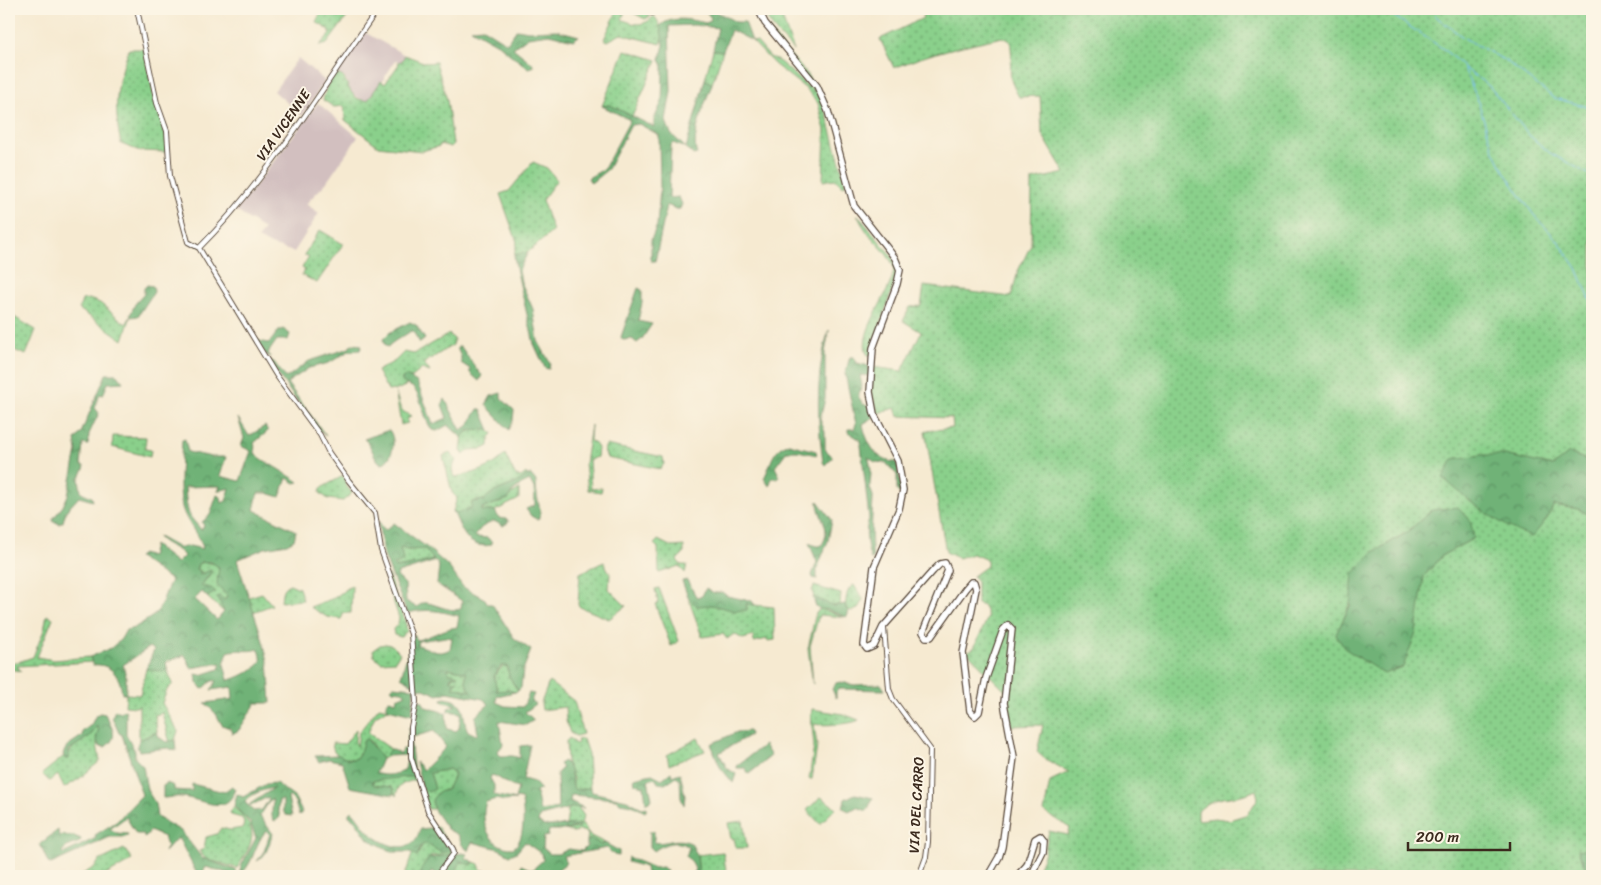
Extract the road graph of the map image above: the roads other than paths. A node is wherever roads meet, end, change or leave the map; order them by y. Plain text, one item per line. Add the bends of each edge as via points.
1 (137, 9) edge
2 (378, 9) edge
3 (758, 9) edge
4 (199, 248) junction
5 (884, 627) junction
6 (441, 876) edge
7 (918, 876) edge
8 (988, 876) edge
9 (1017, 876) edge
10 (1031, 876) edge

1 - 4 street via 157,104 167,131 170,176 188,242
2 - 4 street, VIA VICENNE via 261,175 223,225
3 - 5 main road via 765,23 817,86 828,111 854,206 895,258 900,270 873,348 870,392 874,414 898,461 903,490 899,508 874,567 863,642 865,647 874,646
4 - 6 street via 276,375 320,435 328,452 375,513 381,550 411,634 416,702 411,727 411,757 425,804 453,849
5 - 7 street, VIA DEL CARRO via 889,688 893,699 930,749 928,842
5 - 8 main road via 940,564 945,563 948,570 923,628 926,637 932,637 965,589 974,582 976,589 963,660 970,712 975,716 979,712 986,678 1003,630 1006,626 1011,627 1004,703 1014,766 1002,847
9 - 10 main road via 1027,866 1035,839 1040,836 1044,847

